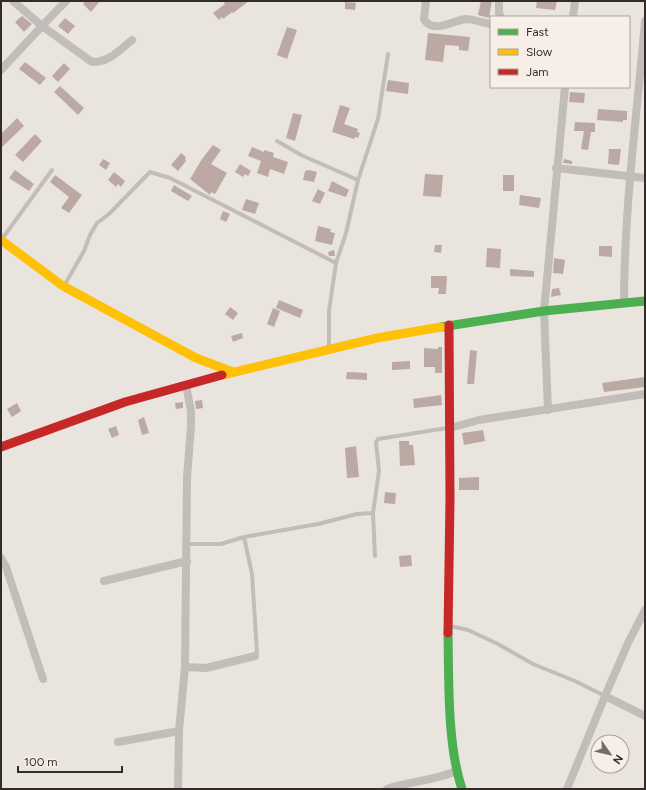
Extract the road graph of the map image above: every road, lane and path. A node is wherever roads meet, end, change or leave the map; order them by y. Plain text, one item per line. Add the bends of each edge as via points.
1 (13, 1) edge
2 (66, 1) edge
3 (426, 1) edge
4 (499, 1) edge
5 (575, 1) edge
6 (500, 16) edge
7 (572, 16) edge
8 (645, 21) edge
9 (490, 24) edge
10 (42, 26) junction
11 (132, 40) dead end
12 (388, 54) dead end
13 (1, 70) edge
14 (565, 88) edge
15 (277, 141) dead end
16 (556, 168) junction
17 (52, 170) dead end
18 (631, 176) junction
19 (645, 178) edge
20 (358, 180) junction
21 (1, 240) edge
22 (336, 263) junction
23 (64, 286) junction
24 (645, 301) edge
25 (624, 303) junction
26 (544, 311) junction
27 (448, 325) junction
28 (329, 349) junction
29 (196, 358) junction
30 (234, 372) junction
31 (199, 382) junction
32 (186, 385) junction
33 (645, 394) edge
34 (548, 410) junction
35 (450, 428) junction
36 (1, 448) edge
37 (373, 513) junction
38 (244, 538) junction
39 (188, 544) junction
40 (375, 556) dead end
41 (1, 558) edge
42 (187, 561) junction
43 (104, 581) dead end
44 (645, 610) edge
45 (448, 625) junction
46 (256, 656) joint
47 (185, 667) junction
48 (43, 679) dead end
49 (605, 696) junction
50 (645, 716) edge
51 (179, 731) junction
52 (118, 742) dead end
53 (456, 771) junction
54 (178, 789) edge
55 (387, 789) edge
56 (462, 789) edge
57 (567, 789) edge

1 - 10 street
2 - 10 street
3 - 9 street via 424,19 430,25 448,25 468,19
4 - 6 street
5 - 7 street
8 - 18 street
10 - 11 street via 92,62 111,57
10 - 13 street
12 - 20 lane via 378,119
14 - 16 street
15 - 20 lane via 301,155
16 - 18 street
16 - 26 street
17 - 21 lane
18 - 19 street
18 - 25 street via 624,266
20 - 22 lane
21 - 23 street
22 - 23 lane via 170,178 150,172 97,223
22 - 28 lane via 329,311
23 - 29 street
24 - 25 street
25 - 26 street
26 - 27 street
26 - 34 street
27 - 28 street
27 - 35 street
28 - 30 street
29 - 30 street
29 - 31 street via 200,372
30 - 31 street
31 - 32 street
32 - 36 street via 118,404
32 - 39 street via 191,411
33 - 34 street
34 - 35 street via 479,420
35 - 37 lane via 378,439 378,486
35 - 45 street
37 - 38 lane via 357,514
37 - 40 lane
38 - 39 lane via 221,544
38 - 46 lane via 252,574
39 - 42 street
41 - 48 street
42 - 43 street
42 - 47 street
44 - 49 street
45 - 49 lane via 468,630 533,664
45 - 53 street via 449,693
46 - 47 street via 206,668
47 - 51 street
49 - 50 street
49 - 57 street
51 - 52 street
51 - 54 street
53 - 55 street via 434,779
53 - 56 street

